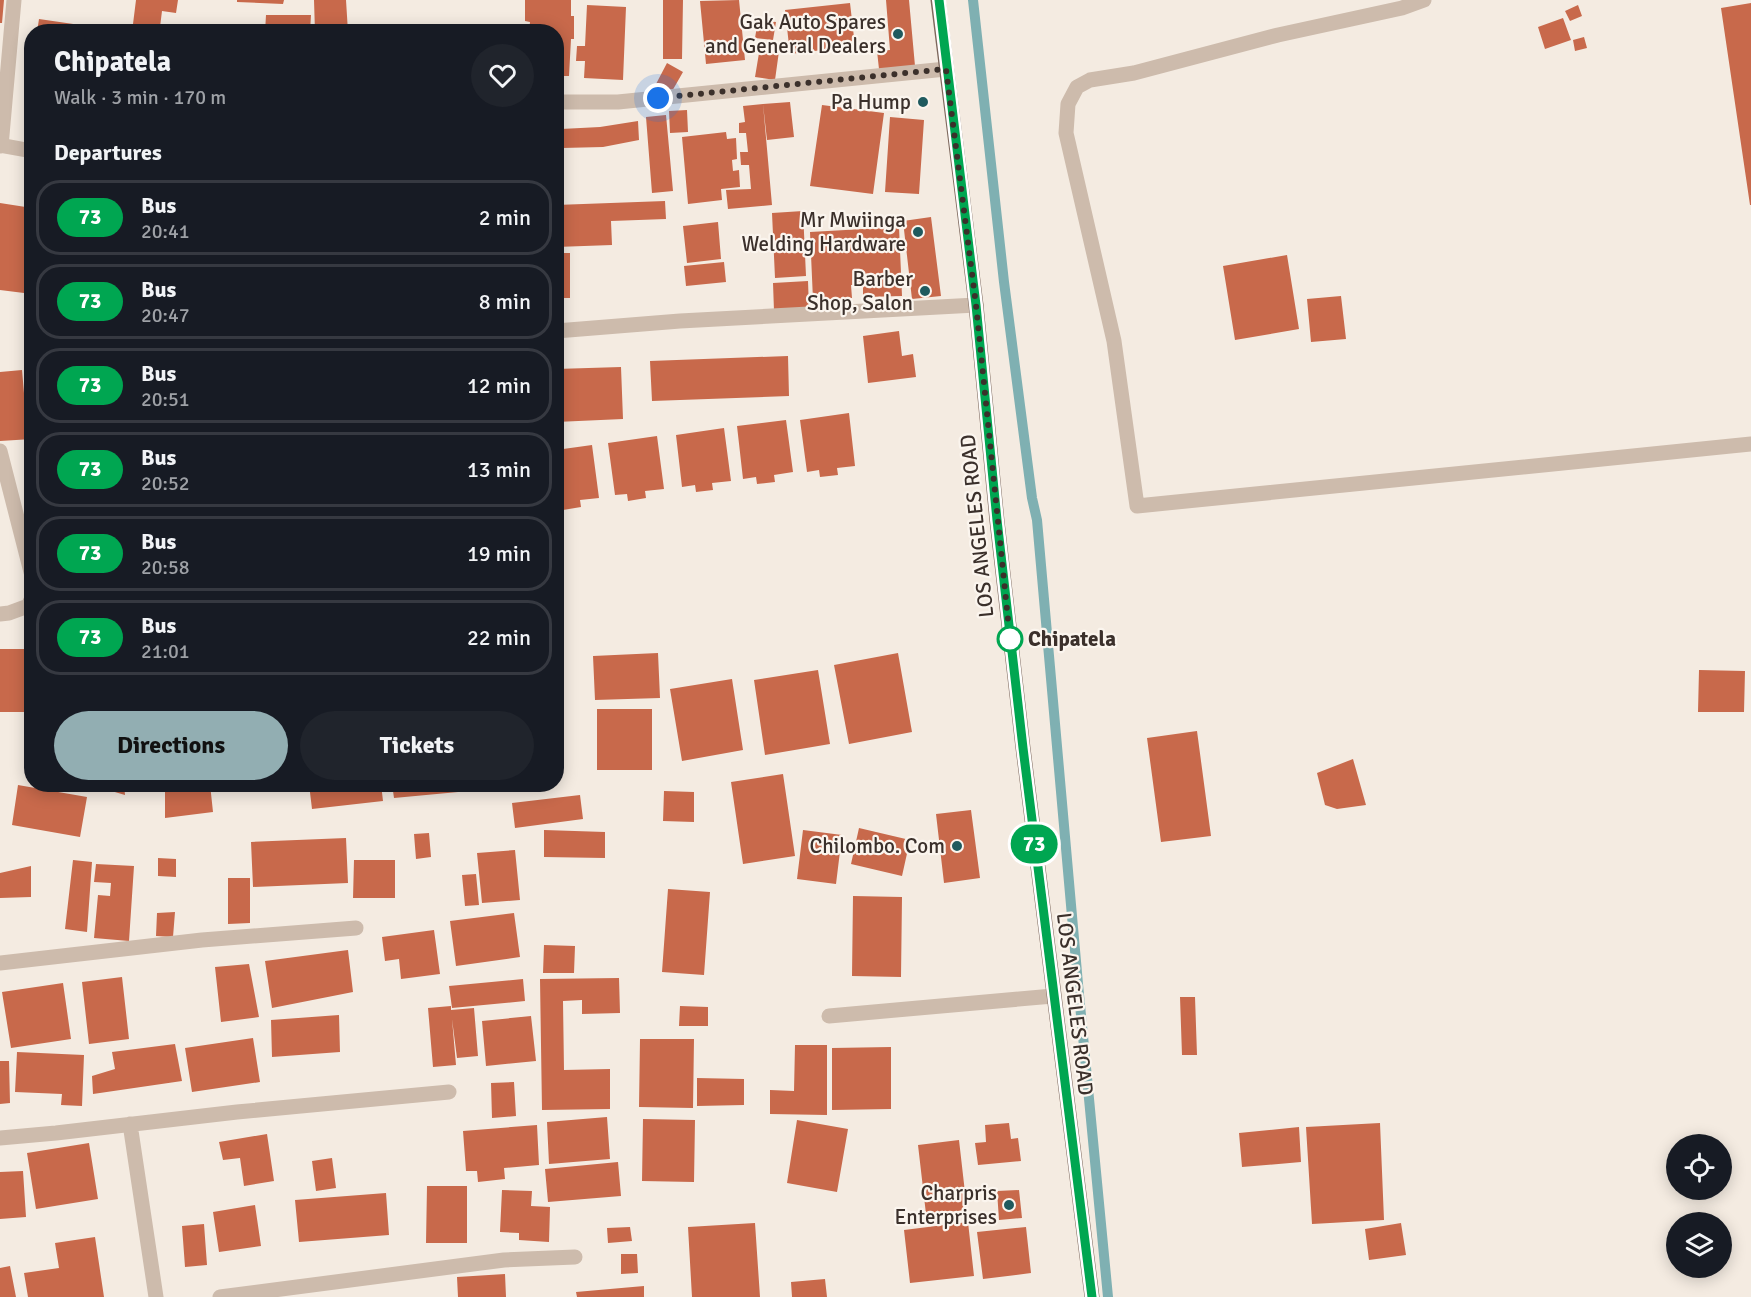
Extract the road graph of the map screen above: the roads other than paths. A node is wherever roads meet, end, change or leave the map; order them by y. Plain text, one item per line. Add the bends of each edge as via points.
1 (14, 0) edge
2 (939, 0) edge
3 (1424, 0) edge
4 (946, 69) junction
5 (564, 102) edge
6 (1, 146) edge
7 (24, 150) edge
8 (976, 305) junction
9 (564, 330) edge
10 (1751, 444) edge
11 (0, 451) edge
12 (24, 545) edge
13 (24, 607) edge
14 (0, 614) edge
15 (356, 928) dead end
16 (0, 963) edge
17 (1053, 996) junction
18 (829, 1016) dead end
19 (449, 1092) dead end
20 (130, 1124) junction
21 (0, 1137) edge
22 (575, 1257) dead end
23 (156, 1297) edge
24 (220, 1297) edge
25 (1092, 1297) edge

1 - 6 street
2 - 4 main road, LOS ANGELES ROAD
3 - 10 street via 1134,73 1090,80 1077,87 1068,104 1066,133 1114,341 1137,506
4 - 5 street via 618,102
4 - 8 main road, LOS ANGELES ROAD
6 - 7 street
8 - 9 street
8 - 17 main road, LOS ANGELES ROAD
11 - 12 street
13 - 14 street
15 - 16 street via 202,940
17 - 18 street
17 - 25 main road, LOS ANGELES ROAD
19 - 20 street
20 - 21 street
20 - 23 street
22 - 24 street via 504,1260

